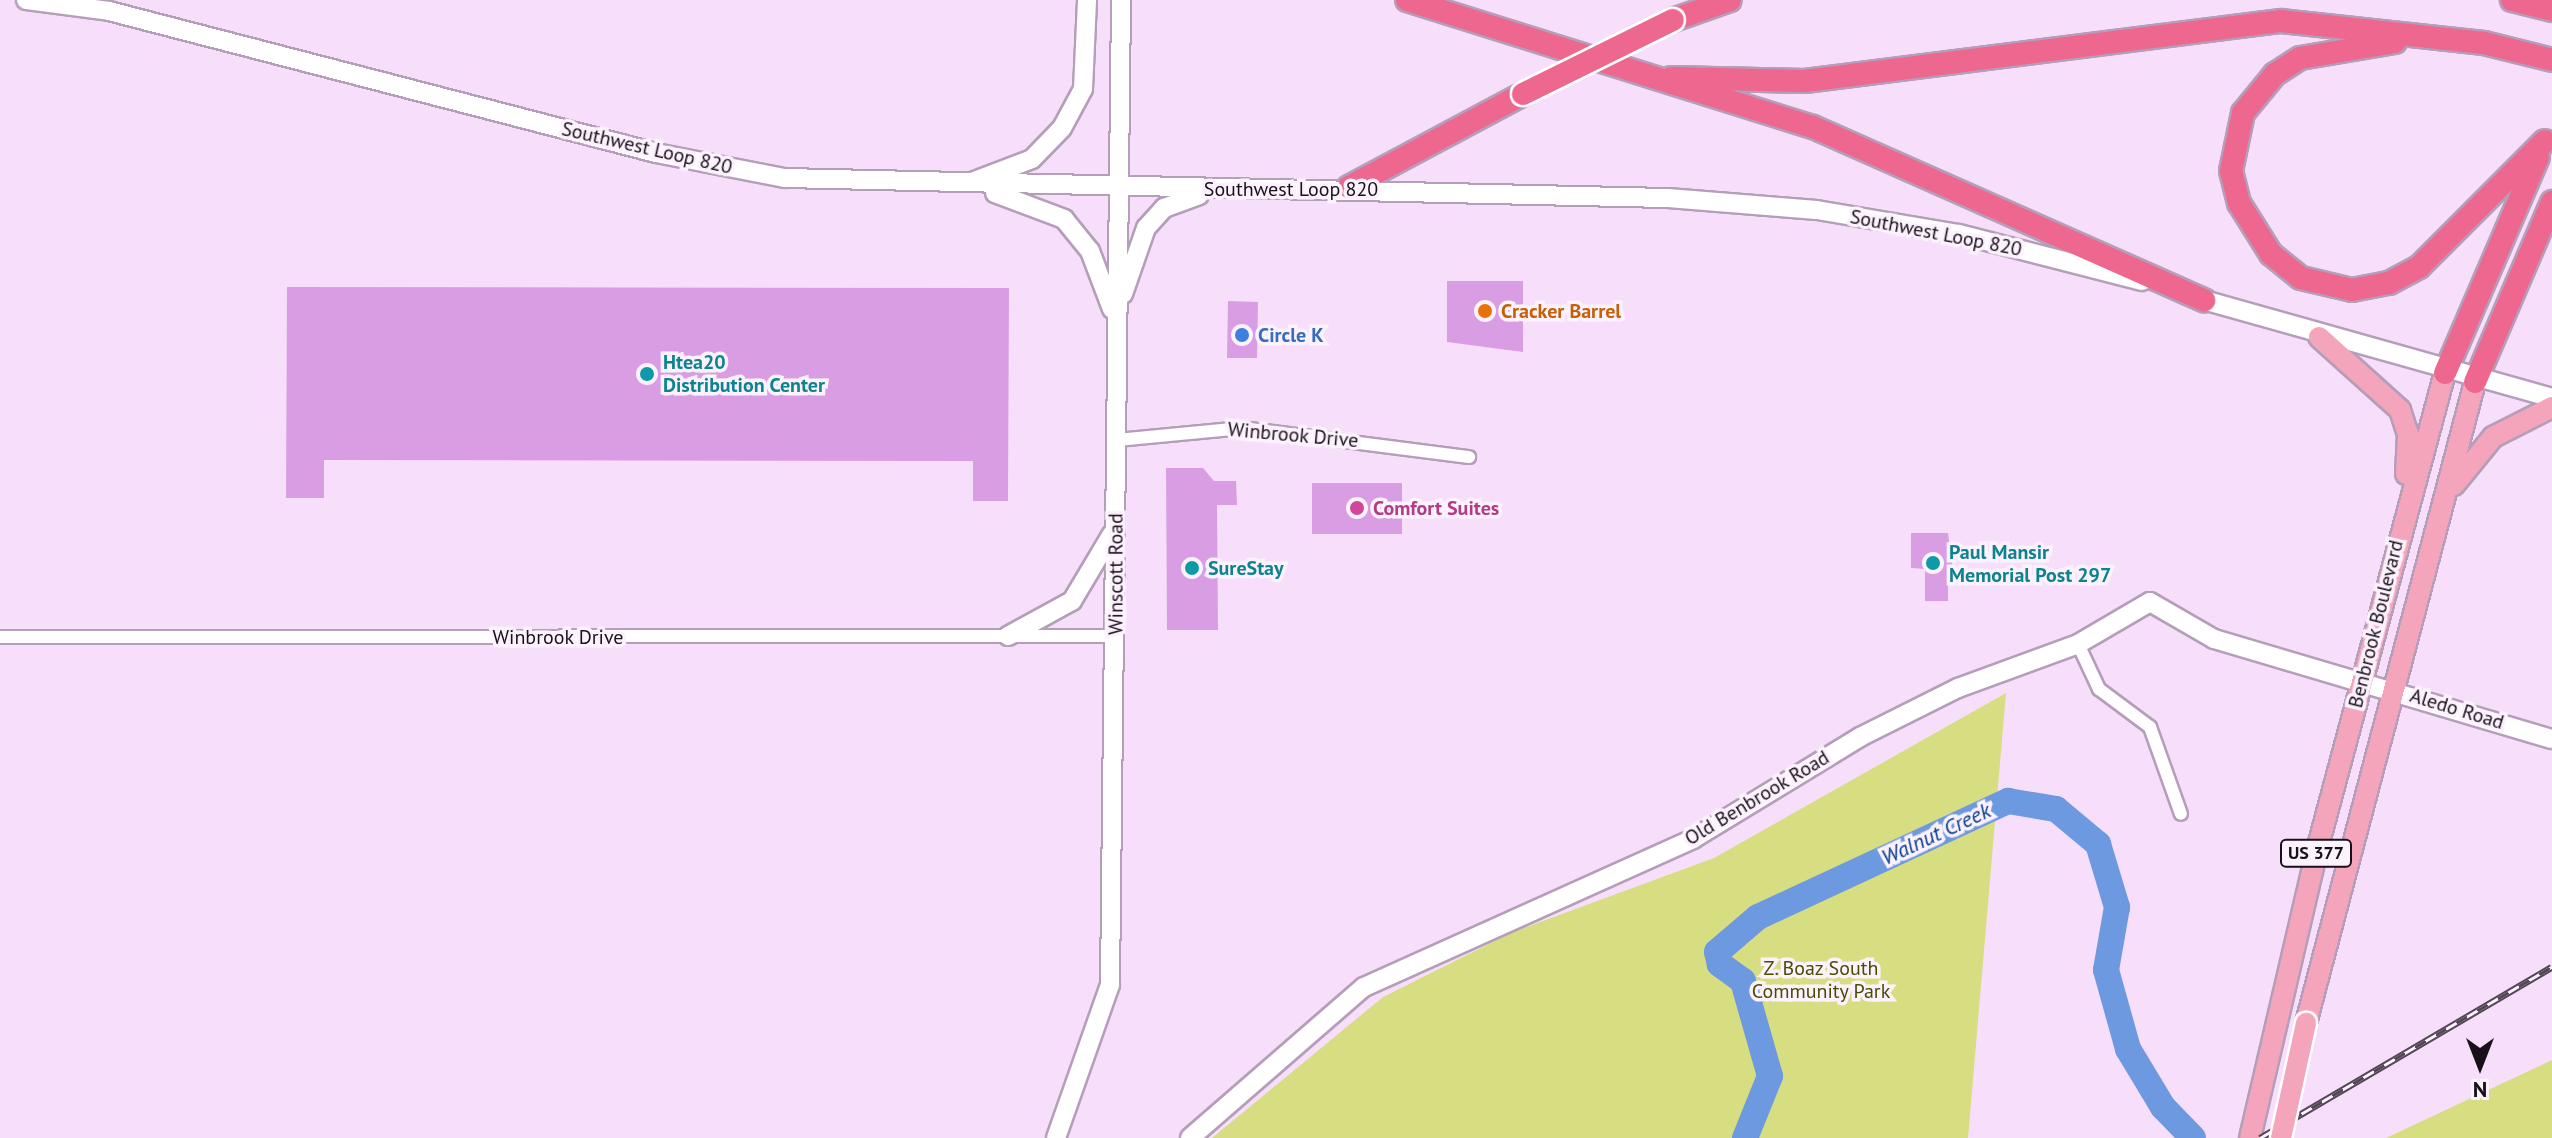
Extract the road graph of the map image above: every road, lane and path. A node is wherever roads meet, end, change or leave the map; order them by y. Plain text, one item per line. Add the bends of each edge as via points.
1 (26, 0) edge
2 (1407, 0) edge
3 (1730, 0) edge
4 (2512, 0) edge
5 (1121, 4) edge
6 (1087, 5) edge
7 (2552, 10) edge
8 (2484, 43) junction
9 (2552, 60) edge
10 (1671, 78) junction
11 (2548, 134) edge
12 (966, 185) junction
13 (1349, 187) junction
14 (1117, 189) junction
15 (1223, 190) junction
16 (2552, 202) edge
17 (2204, 300) junction
18 (1116, 320) junction
19 (2319, 337) junction
20 (2445, 373) junction
21 (2475, 382) junction
22 (2552, 398) edge
23 (2552, 407) edge
24 (1117, 440) junction
25 (1469, 457) dead end
26 (2439, 513) junction
27 (1117, 524) junction
28 (2400, 525) junction
29 (1008, 636) junction
30 (1116, 636) junction
31 (0, 637) edge
32 (2078, 644) junction
33 (2362, 680) junction
34 (2394, 689) junction
35 (2552, 739) edge
36 (2181, 814) dead end
37 (1056, 1138) edge
38 (1190, 1138) edge
39 (2250, 1138) edge
40 (2281, 1138) edge

1 - 12 main road, Southwest Loop 820 via 109,11 696,162 785,178
2 - 10 highway
3 - 13 highway, bridge via 1673,20
4 - 7 highway
5 - 14 main road, Winscott Road
6 - 12 main road via 1083,89 1062,128 1032,159
8 - 9 highway
8 - 10 highway via 2281,21 1805,81
8 - 11 highway via 2357,43 2313,53 2275,74 2243,113 2234,139 2231,171 2255,233 2271,254 2327,290 2389,283 2448,243
10 - 17 highway via 1813,127
11 - 20 highway, Benbrook Boulevard / US 377
12 - 14 main road, Southwest Loop 820
12 - 18 main road via 1064,219 1090,251
13 - 15 main road, Southwest Loop 820
13 - 17 main road, Southwest Loop 820 via 1817,210 2011,246
14 - 15 main road, Southwest Loop 820
14 - 18 main road, Winscott Road
15 - 18 main road via 1184,198 1146,228
16 - 21 highway, Benbrook Boulevard / US 377
17 - 19 main road, Southwest Loop 820
18 - 24 main road, Winscott Road
19 - 20 main road, Southwest Loop 820
19 - 28 main road via 2383,388 2405,421
20 - 21 main road, Southwest Loop 820
20 - 28 main road, Benbrook Boulevard / US 377
21 - 22 main road, Southwest Loop 820
21 - 26 main road, Benbrook Boulevard / US 377
23 - 26 main road via 2516,421 2480,449
24 - 25 street, Winbrook Drive via 1242,428
24 - 27 main road, Winscott Road
26 - 34 main road, Benbrook Boulevard / US 377
27 - 29 main road via 1072,601
27 - 30 main road, Winscott Road
28 - 33 main road, Benbrook Boulevard / US 377
29 - 30 street, Winbrook Drive
29 - 31 street, Winbrook Drive
30 - 37 main road, Winscott Road via 1110,985
32 - 33 main road, Old Benbrook Road via 2150,602 2214,639
32 - 36 street via 2099,689 2150,727
32 - 38 main road, Old Benbrook Road via 1958,688 1860,737 1693,839 1364,987
33 - 34 main road, Aledo Road
33 - 39 main road, Benbrook Boulevard / US 377
34 - 35 main road, Aledo Road
34 - 40 main road, Benbrook Boulevard / US 377, bridge

